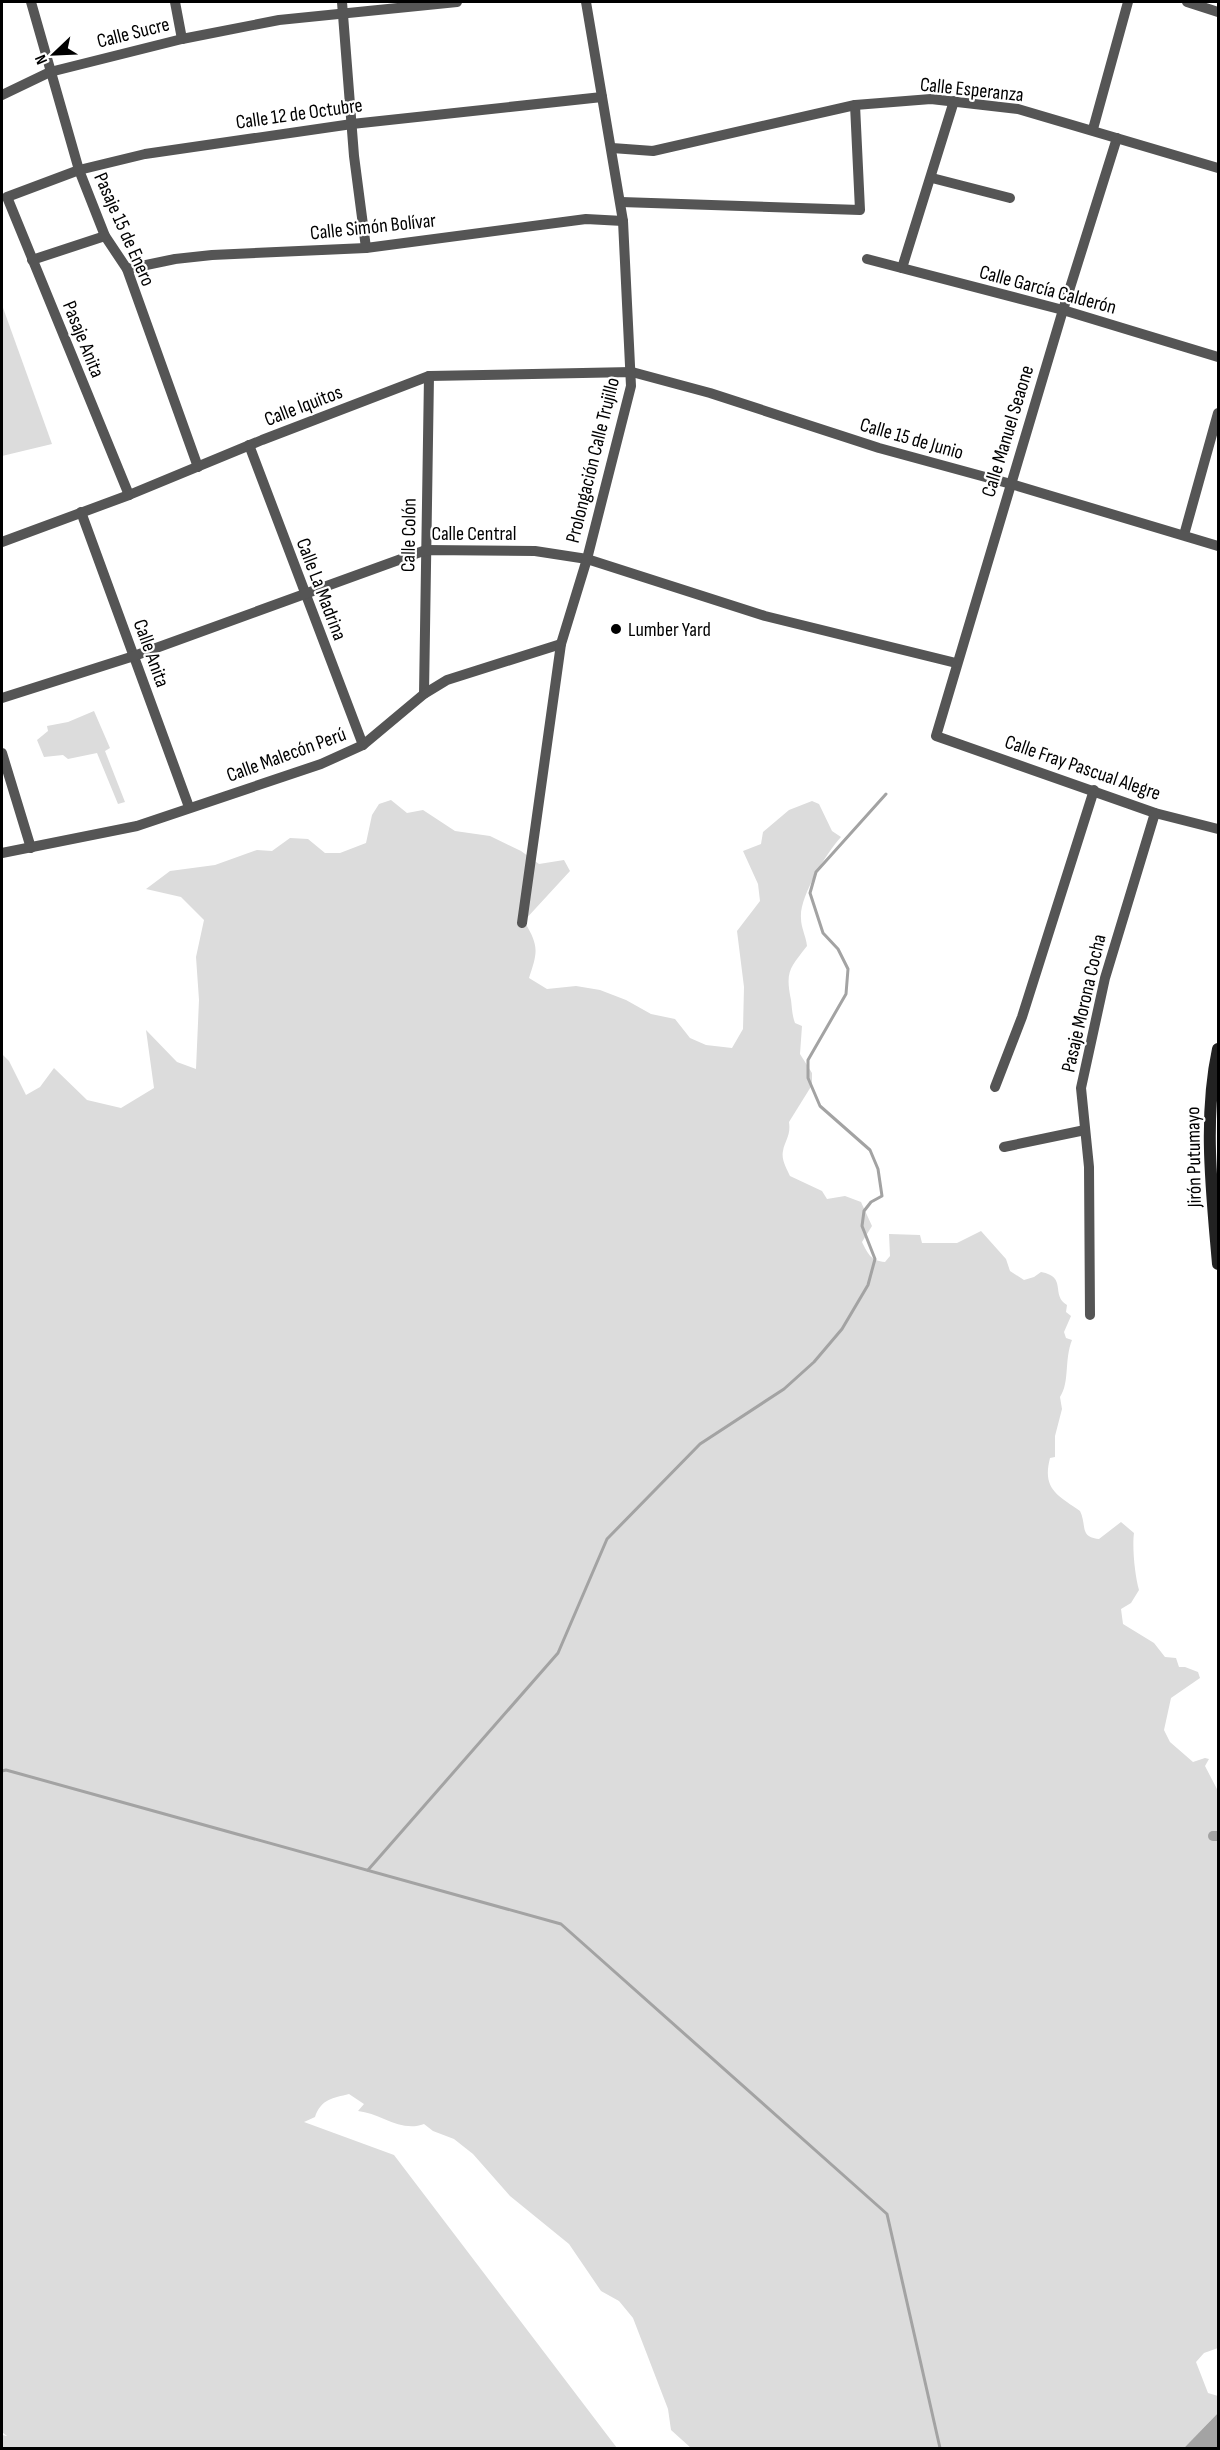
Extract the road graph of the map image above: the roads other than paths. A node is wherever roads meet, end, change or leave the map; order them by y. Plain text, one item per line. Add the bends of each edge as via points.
1 (31, 2) edge
2 (175, 2) edge
3 (342, 2) edge
4 (457, 2) edge
5 (586, 2) edge
6 (1128, 2) edge
7 (1187, 2) edge
8 (1218, 12) edge
9 (343, 14) junction
10 (182, 39) junction
11 (50, 72) junction
12 (2, 95) edge
13 (602, 97) junction
14 (954, 101) junction
15 (855, 105) junction
16 (352, 124) junction
17 (1093, 129) junction
18 (1117, 138) junction
19 (612, 148) junction
20 (1218, 168) edge
21 (79, 170) junction
22 (932, 178) junction
23 (7, 197) joint
24 (1010, 198) dead end
25 (621, 202) junction
26 (623, 220) junction
27 (105, 236) junction
28 (366, 248) junction
29 (867, 259) dead end
30 (32, 260) junction
31 (902, 268) junction
32 (127, 269) junction
33 (1063, 310) junction
34 (1218, 357) edge
35 (632, 372) junction
36 (429, 376) junction
37 (1218, 413) edge
38 (249, 445) junction
39 (198, 467) junction
40 (1011, 484) junction
41 (129, 495) junction
42 (81, 512) junction
43 (1184, 535) junction
44 (2, 542) edge
45 (1218, 546) edge
46 (426, 550) junction
47 (587, 559) junction
48 (304, 593) junction
49 (561, 644) junction
50 (134, 656) junction
51 (956, 663) junction
52 (424, 694) junction
53 (2, 698) edge
54 (936, 736) joint
55 (363, 746) junction
56 (2, 753) edge
57 (1094, 790) junction
58 (189, 807) junction
59 (1155, 813) junction
60 (1218, 830) edge
61 (31, 848) junction
62 (2, 853) edge
63 (522, 923) dead end
64 (1218, 1049) edge
65 (995, 1087) dead end
66 (1085, 1130) junction
67 (1004, 1147) dead end
68 (1216, 1220) edge
69 (1218, 1264) edge
70 (1090, 1315) dead end

1 - 11 street, Pasaje 15 de Enero
2 - 10 street
3 - 9 street
4 - 9 street, Calle Sucre
5 - 13 street, Prolongación Calle Trujillo
6 - 17 street
7 - 8 street
9 - 10 street, Calle Sucre via 279,20
9 - 16 street
10 - 11 street, Calle Sucre
11 - 12 street, Calle Sucre
11 - 21 street, Pasaje 15 de Enero
13 - 16 street, Calle 12 de Octubre
13 - 19 street, Prolongación Calle Trujillo
14 - 15 street, Calle Esperanza via 920,99
14 - 17 street, Calle Esperanza via 1018,109
14 - 22 street
15 - 19 street, Calle Esperanza via 653,151
15 - 25 street via 860,210
16 - 21 street, Calle 12 de Octubre via 145,154
16 - 28 street
17 - 18 street, Calle Esperanza
18 - 20 street, Calle Esperanza
18 - 33 street, Calle Manuel Seaone
19 - 25 street, Prolongación Calle Trujillo
21 - 23 street, Calle 12 de Octubre
21 - 27 street, Pasaje 15 de Enero
22 - 24 street
22 - 31 street
23 - 30 street, Pasaje Anita
25 - 26 street, Prolongación Calle Trujillo
26 - 28 street, Calle Simón Bolívar via 586,219
26 - 35 street, Prolongación Calle Trujillo
27 - 30 street
27 - 32 street, Pasaje 15 de Enero
28 - 32 street, Calle Simón Bolívar via 212,255
29 - 31 street, Calle García Calderón
30 - 41 street, Pasaje Anita
31 - 33 street, Calle García Calderón
32 - 39 street, Pasaje 15 de Enero
33 - 34 street, Calle García Calderón
33 - 40 street, Calle Manuel Seaone
35 - 36 street, Calle Iquitos
35 - 40 street, Calle 15 de Junio
35 - 47 street, Prolongación Calle Trujillo
36 - 38 street, Calle Iquitos
36 - 46 street, Calle Colón
37 - 43 street
38 - 39 street, Calle Iquitos
38 - 48 street, Calle La Madrina
39 - 41 street, Calle Iquitos
40 - 43 street, Calle 15 de Junio
40 - 51 street, Calle Manuel Seaone
41 - 42 street, Calle Iquitos
42 - 44 street, Calle Iquitos
42 - 50 street, Calle Anita
43 - 45 street, Calle 15 de Junio
46 - 47 street, Calle Central via 535,552
46 - 48 street, Calle Central
46 - 52 street, Calle Colón
47 - 49 street, Prolongación Calle Trujillo
47 - 51 street, Calle Central via 765,616
48 - 50 street, Calle Central
48 - 55 street, Calle La Madrina
49 - 52 street, Calle Malecón Perú via 447,680
49 - 63 street, Prolongación Calle Trujillo
50 - 53 street, Calle Central
50 - 58 street, Calle Anita
51 - 54 street, Calle Manuel Seaone
52 - 55 street, Calle Malecón Perú
54 - 57 street, Calle Fray Pascual Alegre
55 - 58 street, Calle Malecón Perú via 321,764
56 - 61 street
57 - 59 street, Calle Fray Pascual Alegre
57 - 65 street via 1022,1017
58 - 61 street, Calle Malecón Perú via 137,826
59 - 60 street, Calle Fray Pascual Alegre
59 - 66 street, Pasaje Morona Cocha via 1105,978 1081,1088
61 - 62 street, Calle Malecón Perú
64 - 68 street, Jirón Putumayo via 1210,1130
66 - 67 street
66 - 70 street, Pasaje Morona Cocha
68 - 69 street, Jirón Putumayo

